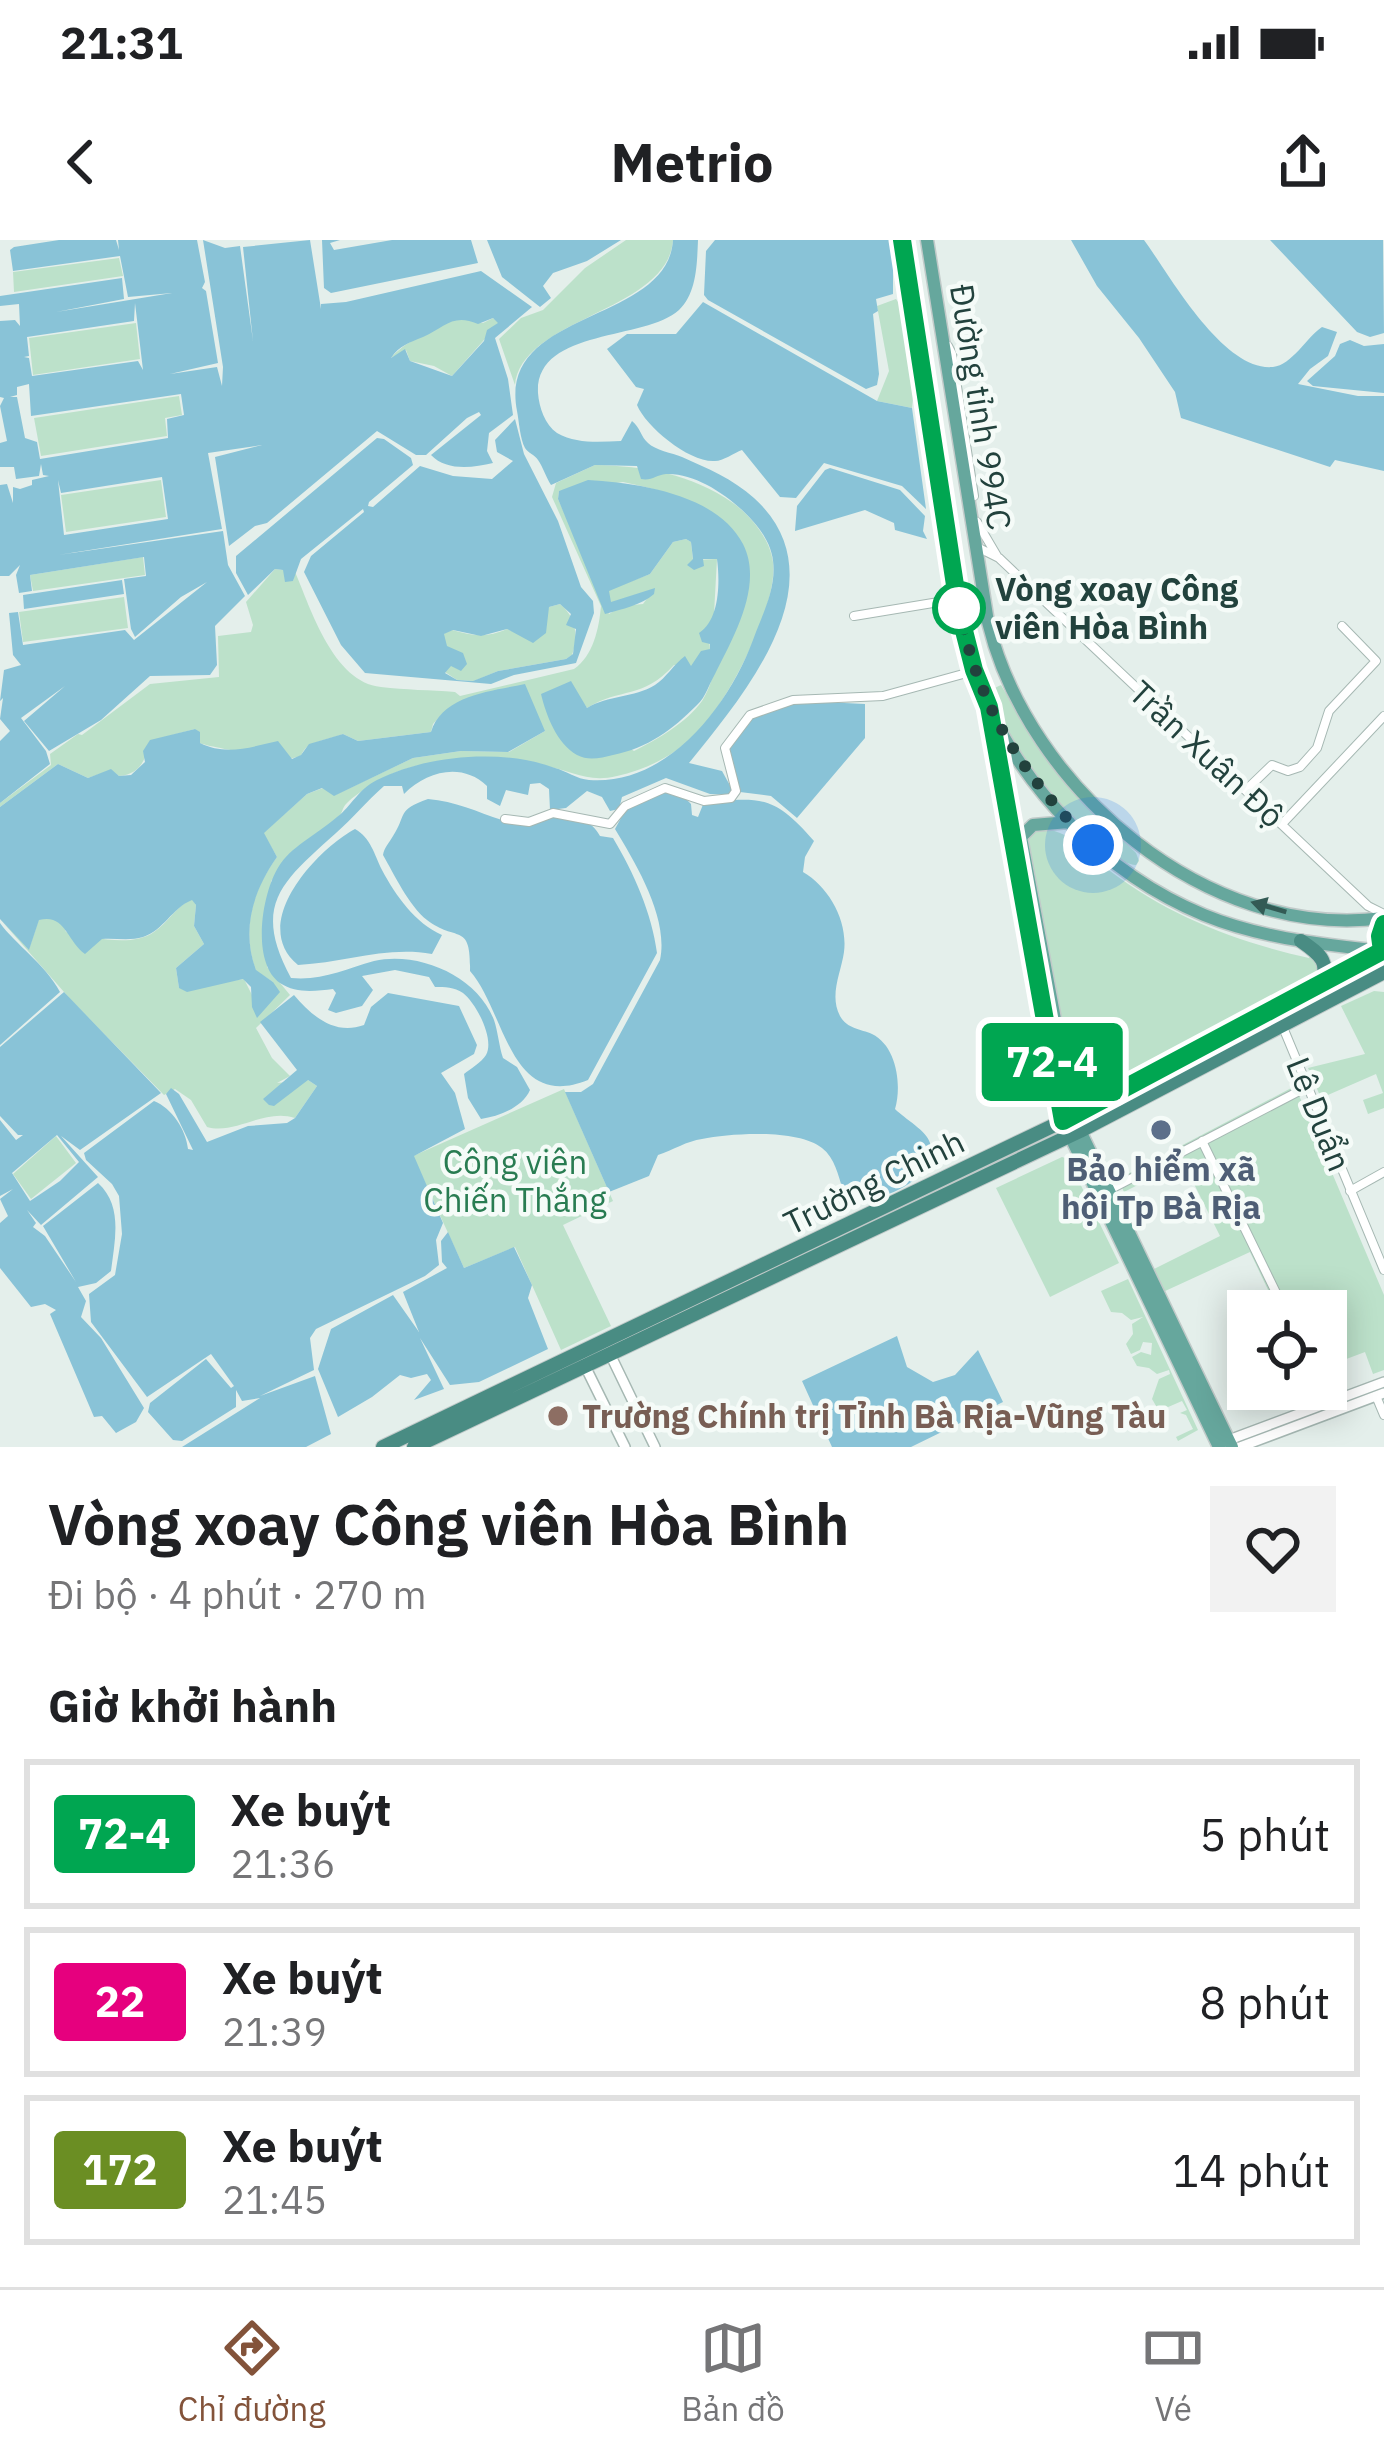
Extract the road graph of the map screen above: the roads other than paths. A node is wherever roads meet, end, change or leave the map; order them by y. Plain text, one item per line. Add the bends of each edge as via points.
1 (902, 240) edge
2 (927, 240) edge
3 (944, 339) junction
4 (976, 546) junction
5 (999, 558) junction
6 (958, 599) junction
7 (854, 616) dead end
8 (1342, 626) dead end
9 (974, 670) junction
10 (989, 707) junction
11 (1384, 716) edge
12 (1246, 790) junction
13 (505, 819) dead end
14 (1069, 822) junction
15 (1282, 824) junction
16 (1016, 838) junction
17 (1384, 919) edge
18 (1301, 941) junction
19 (1383, 953) edge
20 (1384, 972) edge
21 (1318, 987) junction
22 (1282, 1024) junction
23 (1307, 1087) junction
24 (1072, 1126) junction
25 (1202, 1141) junction
26 (1384, 1172) edge
27 (1109, 1190) junction
28 (1350, 1191) junction
29 (1137, 1263) junction
30 (1384, 1270) edge
31 (1275, 1290) edge
32 (607, 1347) junction
33 (581, 1360) junction
34 (1384, 1382) edge
35 (1347, 1395) edge
36 (1380, 1395) edge
37 (1310, 1410) edge
38 (1384, 1415) edge
39 (1273, 1434) junction
40 (1225, 1445) edge
41 (383, 1447) edge
42 (414, 1447) edge
43 (625, 1447) edge
44 (655, 1447) edge
45 (1280, 1447) edge

1 - 6 main road, Đường tỉnh 994C
2 - 3 main road, Đường tỉnh 994C
3 - 4 main road, Đường tỉnh 994C
3 - 5 street via 979,528
4 - 5 street, Trần Xuân Độ
17 -> 4 main road, Đường tỉnh 994C via 1334,920 1261,906 1168,864 1102,814 1048,751 1007,680
5 - 12 street, Trần Xuân Độ
6 - 7 street
6 - 9 main road, Đường tỉnh 994C
8 - 12 street via 1375,663 1329,711 1321,742 1300,767 1272,765
9 - 10 main road, Đường tỉnh 994C
9 - 13 street via 893,694 793,700 750,715 725,748 731,798 691,799 665,788 625,806 610,824 553,813 530,822
10 - 14 main road, Đường tỉnh 994C
10 - 16 main road
11 - 15 street
12 - 15 street, Trần Xuân Độ
14 - 16 main road via 1033,825
14 - 18 main road, Đường tỉnh 994C via 1160,894 1232,925
15 - 17 street, Trần Xuân Độ
16 - 24 main road
17 - 19 highway
18 - 19 main road, Đường tỉnh 994C
18 - 21 highway via 1324,958
19 - 21 highway, Trường Chinh
20 - 22 highway, Trường Chinh
21 - 24 highway, Trường Chinh
22 - 23 street, Lê Duẩn
22 - 24 highway, Trường Chinh
23 - 25 street
23 - 28 street, Lê Duẩn
24 - 27 main road
24 - 29 main road
24 - 32 highway, Trường Chinh
25 - 27 street
25 - 31 street
26 - 28 street
27 - 29 main road
28 - 30 street, Lê Duẩn
29 - 40 main road
32 - 33 highway, Trường Chinh
32 - 44 street
33 - 41 highway, Trường Chinh
33 - 42 highway, Trường Chinh
33 - 43 street
34 - 35 street
36 - 38 street
36 - 39 street
37 - 40 street
39 - 40 street
39 - 45 street

